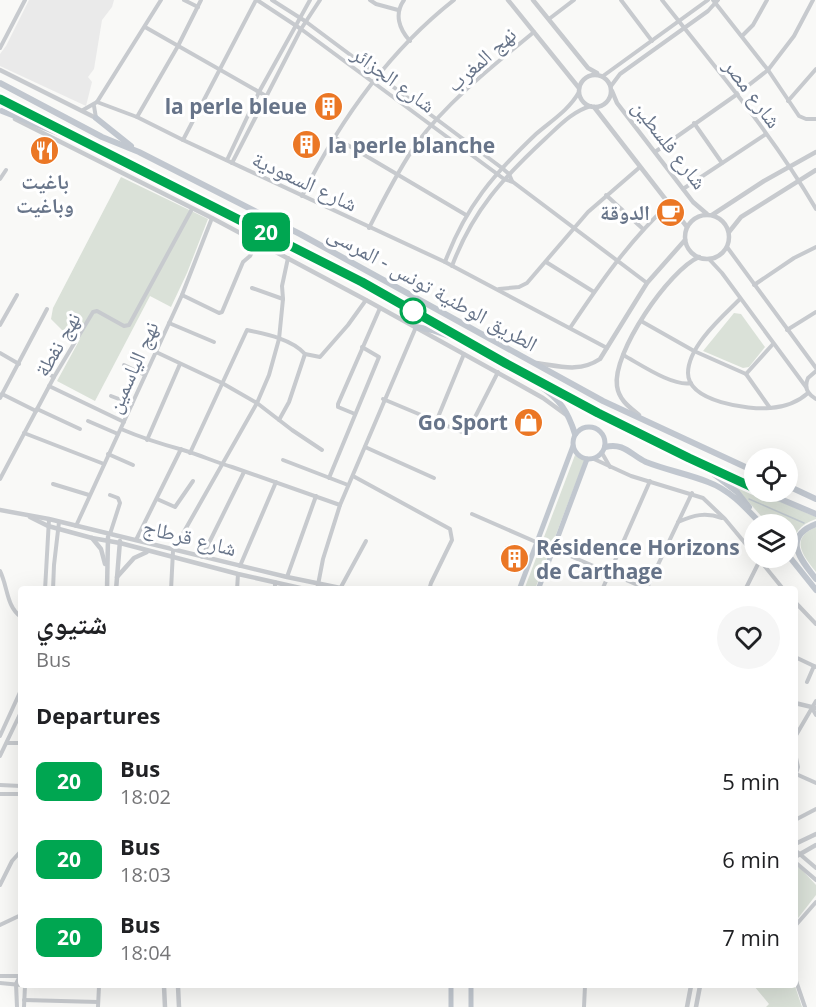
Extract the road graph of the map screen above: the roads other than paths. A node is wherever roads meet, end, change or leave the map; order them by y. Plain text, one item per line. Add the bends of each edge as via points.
1 (25, 0) edge
2 (161, 0) edge
3 (184, 0) edge
4 (201, 0) edge
5 (257, 0) edge
6 (272, 0) edge
7 (310, 0) edge
8 (320, 0) edge
9 (370, 0) edge
10 (404, 0) edge
11 (454, 0) edge
12 (508, 0) edge
13 (533, 0) edge
14 (574, 0) edge
15 (621, 0) edge
16 (662, 0) edge
17 (708, 0) edge
18 (767, 0) edge
19 (813, 0) edge
20 (716, 1) edge
21 (447, 2) edge
22 (198, 7) junction
23 (398, 10) junction
24 (299, 18) junction
25 (549, 19) junction
26 (305, 21) junction
27 (679, 22) junction
28 (295, 25) junction
29 (145, 27) junction
30 (684, 28) junction
31 (301, 29) junction
32 (534, 32) junction
33 (741, 36) junction
34 (2, 39) edge
35 (410, 41) junction
36 (652, 41) junction
37 (178, 46) junction
38 (0, 48) edge
39 (816, 69) edge
40 (0, 70) edge
41 (219, 70) junction
42 (768, 70) junction
43 (601, 75) junction
44 (378, 76) junction
45 (0, 83) edge
46 (373, 83) junction
47 (611, 89) junction
48 (579, 90) junction
49 (259, 92) junction
50 (736, 95) junction
51 (266, 96) junction
52 (0, 99) edge
53 (788, 101) junction
54 (95, 104) junction
55 (592, 106) junction
56 (83, 110) junction
57 (1, 112) edge
58 (137, 117) junction
59 (96, 118) junction
60 (816, 119) edge
61 (437, 120) junction
62 (694, 123) junction
63 (432, 126) junction
64 (766, 134) junction
65 (334, 137) junction
66 (183, 140) junction
67 (95, 147) junction
68 (139, 152) junction
69 (655, 152) junction
70 (816, 152) edge
71 (227, 160) junction
72 (232, 163) junction
73 (722, 163) junction
74 (789, 166) junction
75 (640, 167) junction
76 (502, 168) junction
77 (6, 170) dead end
78 (816, 170) edge
79 (496, 173) junction
80 (509, 174) junction
81 (397, 175) junction
82 (0, 179) edge
83 (504, 179) junction
84 (798, 180) junction
85 (513, 182) junction
86 (683, 189) junction
87 (606, 195) junction
88 (302, 196) junction
89 (669, 204) junction
90 (192, 209) junction
91 (816, 209) edge
92 (466, 215) junction
93 (710, 215) junction
94 (212, 218) junction
95 (687, 227) junction
96 (369, 228) junction
97 (572, 228) junction
98 (643, 229) junction
99 (729, 232) junction
100 (685, 240) junction
101 (257, 242) junction
102 (727, 247) junction
103 (816, 247) edge
104 (699, 257) junction
105 (288, 258) junction
106 (709, 259) junction
107 (616, 260) junction
108 (445, 262) junction
109 (546, 262) junction
110 (452, 266) junction
111 (647, 283) junction
112 (754, 285) junction
113 (252, 288) dead end
114 (498, 289) junction
115 (594, 292) junction
116 (182, 295) junction
117 (17, 296) dead end
118 (283, 299) junction
119 (740, 299) junction
120 (366, 300) junction
121 (380, 308) junction
122 (47, 309) dead end
123 (816, 312) edge
124 (641, 321) junction
125 (169, 323) junction
126 (0, 325) edge
127 (416, 327) junction
128 (570, 328) junction
129 (787, 330) junction
130 (279, 339) junction
131 (214, 342) dead end
132 (773, 344) junction
133 (472, 345) junction
134 (362, 347) junction
135 (608, 348) junction
136 (694, 351) junction
137 (156, 352) junction
138 (0, 353) edge
139 (465, 353) junction
140 (304, 354) junction
141 (623, 355) junction
142 (505, 363) junction
143 (535, 363) junction
144 (18, 364) junction
145 (180, 364) junction
146 (124, 365) dead end
147 (38, 368) dead end
148 (816, 369) edge
149 (498, 372) junction
150 (746, 374) junction
151 (145, 375) junction
152 (54, 377) junction
153 (222, 383) junction
154 (691, 383) junction
155 (49, 386) junction
156 (806, 387) junction
157 (808, 393) junction
158 (1, 396) edge
159 (111, 396) dead end
160 (383, 399) junction
161 (816, 399) edge
162 (257, 403) junction
163 (132, 404) junction
164 (771, 408) junction
165 (37, 410) junction
166 (355, 414) junction
167 (570, 417) junction
168 (279, 420) junction
169 (88, 421) dead end
170 (124, 422) junction
171 (436, 422) junction
172 (650, 424) junction
173 (80, 429) dead end
174 (121, 429) junction
175 (24, 433) junction
176 (118, 434) junction
177 (575, 434) junction
178 (147, 440) junction
179 (365, 447) junction
180 (573, 447) junction
181 (181, 449) junction
182 (322, 450) dead end
183 (604, 450) junction
184 (190, 453) junction
185 (108, 454) junction
186 (689, 458) junction
187 (590, 459) junction
188 (283, 460) dead end
189 (104, 464) junction
190 (133, 465) dead end
191 (220, 465) junction
192 (744, 466) edge
193 (610, 467) junction
194 (244, 472) junction
195 (353, 476) junction
196 (330, 478) junction
197 (435, 478) dead end
198 (0, 479) edge
199 (193, 481) dead end
200 (650, 481) junction
201 (276, 482) junction
202 (744, 483) edge
203 (53, 484) dead end
204 (348, 485) junction
205 (798, 491) edge
206 (692, 494) junction
207 (89, 495) junction
208 (110, 495) dead end
209 (316, 496) junction
210 (157, 499) junction
211 (816, 499) edge
212 (788, 502) edge
213 (340, 505) junction
214 (0, 510) edge
215 (472, 513) dead end
216 (22, 514) junction
217 (752, 514) edge
218 (754, 514) edge
219 (816, 514) edge
220 (49, 519) junction
221 (725, 519) junction
222 (58, 522) junction
223 (678, 522) junction
224 (816, 524) edge
225 (48, 526) junction
226 (76, 526) junction
227 (58, 528) junction
228 (109, 536) junction
229 (92, 538) junction
230 (120, 540) junction
231 (136, 541) junction
232 (366, 541) dead end
233 (536, 542) junction
234 (744, 542) edge
235 (554, 549) junction
236 (173, 550) junction
237 (148, 552) junction
238 (172, 557) junction
239 (202, 557) junction
240 (240, 566) junction
241 (755, 568) edge
242 (766, 568) edge
243 (798, 568) edge
244 (0, 571) edge
245 (107, 572) junction
246 (610, 573) junction
247 (238, 574) junction
248 (287, 577) junction
249 (116, 579) junction
250 (816, 579) edge
251 (275, 582) junction
252 (318, 583) junction
253 (45, 586) edge
254 (54, 586) edge
255 (106, 586) edge
256 (116, 586) edge
257 (171, 586) edge
258 (237, 586) edge
259 (276, 586) edge
260 (292, 586) edge
261 (318, 586) edge
262 (326, 586) edge
263 (342, 586) edge
264 (430, 586) edge
265 (520, 586) edge
266 (540, 586) edge
267 (604, 586) edge
268 (640, 586) edge
269 (648, 586) edge
270 (747, 586) edge
271 (781, 586) edge
272 (816, 590) edge
273 (798, 605) edge
274 (18, 614) edge
275 (816, 624) edge
276 (798, 658) edge
277 (815, 666) edge
278 (807, 682) dead end
279 (18, 697) edge
280 (816, 701) edge
281 (798, 704) edge
282 (814, 707) edge
283 (816, 715) edge
284 (18, 723) edge
285 (798, 732) edge
286 (0, 736) edge
287 (7, 743) junction
288 (18, 743) edge
289 (0, 756) edge
290 (798, 776) edge
291 (816, 783) edge
292 (0, 785) edge
293 (18, 786) edge
294 (0, 794) edge
295 (18, 794) edge
296 (816, 809) edge
297 (798, 818) edge
298 (816, 834) edge
299 (798, 843) edge
300 (816, 845) edge
301 (18, 854) edge
302 (800, 854) joint
303 (798, 865) edge
304 (816, 868) edge
305 (816, 880) edge
306 (0, 885) edge
307 (816, 902) edge
308 (18, 916) edge
309 (798, 923) edge
310 (0, 925) edge
311 (18, 975) edge
312 (0, 976) edge
313 (0, 983) edge
314 (18, 985) edge
315 (798, 987) edge
316 (20, 988) edge
317 (22, 988) edge
318 (99, 988) edge
319 (164, 988) edge
320 (178, 988) edge
321 (451, 988) edge
322 (471, 988) edge
323 (585, 988) edge
324 (691, 988) edge
325 (700, 988) edge
326 (24, 1000) junction
327 (98, 1005) edge
328 (17, 1007) edge
329 (24, 1007) edge
330 (165, 1007) edge
331 (179, 1007) edge
332 (451, 1007) edge
333 (471, 1007) edge
334 (584, 1007) edge
335 (687, 1007) edge
336 (696, 1007) edge
337 (805, 1007) edge

1 - 34 street
2 - 29 street
3 - 22 street
4 - 22 street
5 - 28 street, شارع الجزائر
5 - 41 street
6 - 24 street, شارع الجزائر
7 - 24 street
8 - 26 street
9 - 23 street
10 - 23 street
11 - 21 street
12 - 32 street
13 - 25 street
14 - 25 street
15 - 36 street
16 - 27 street, شارع مصر
17 - 27 street
18 - 33 street via 753,25
19 - 42 street via 794,36
20 - 30 street
20 - 33 street
21 - 35 street
22 - 37 street
23 - 35 street via 399,26
24 - 26 street, شارع الجزائر
24 - 28 street
25 - 43 street via 588,68
26 - 31 street
26 - 44 street, شارع الجزائر
27 - 30 street, شارع مصر
27 - 36 street
28 - 31 street, شارع الجزائر
28 - 49 street
29 - 37 street
29 - 54 street
30 - 47 street via 620,74
30 - 50 street, شارع مصر
31 - 46 street, شارع الجزائر
31 - 51 street
32 - 48 street
32 - 61 street, نهج المغرب
33 - 42 street
34 - 38 street
35 - 44 street
36 - 43 street
37 - 41 street
37 - 58 street
39 - 53 street
40 - 56 street
41 - 49 street
41 - 66 street
42 - 50 street
42 - 53 street
43 - 47 street
43 - 48 street via 584,79
44 - 46 street
44 - 61 street, شارع الجزائر
45 - 68 highway, الطريق الوطنية تونس - المرسى via 102,137
46 - 63 street, شارع الجزائر
46 - 65 street
47 - 55 street via 606,103
47 - 69 street, شارع فلسطين via 617,103
48 - 55 street via 583,101
48 - 76 street via 573,103
49 - 51 street
49 - 71 street
50 - 62 street
50 - 64 street, شارع مصر
51 - 72 street
52 - 67 highway, الطريق الوطنية تونس - المرسى
53 - 60 street via 800,116
54 - 56 street
54 - 58 street, شارع السعودية
54 - 59 street
55 - 75 street, شارع فلسطين
55 - 80 street via 568,118
56 - 59 street
57 - 67 highway
57 - 90 street
58 - 66 street, شارع السعودية
59 - 68 highway
61 - 63 street, نهج المغرب
61 - 76 street, شارع الجزائر
62 - 69 street
62 - 73 street
63 - 79 street, شارع الجزائر
63 - 81 street, نهج المغرب
64 - 73 street
64 - 74 street, شارع مصر
65 - 81 street
65 - 88 street
66 - 71 street, شارع السعودية
67 - 133 highway, الطريق الوطنية تونس - المرسى via 362,282
68 - 143 highway, الطريق الوطنية تونس - المرسى via 310,239
69 - 86 street, شارع فلسطين
70 - 74 street
71 - 72 street, شارع السعودية
72 - 88 street, شارع السعودية
73 - 86 street
74 - 84 street, شارع مصر
74 - 93 street
75 - 87 street
75 - 89 street, شارع فلسطين
76 - 79 street
76 - 80 street, شارع الجزائر
77 - 82 street
78 - 84 street
79 - 83 street, شارع الجزائر
79 - 92 street
80 - 83 street
80 - 85 street, شارع الجزائر
81 - 92 street
81 - 96 street, نهج المغرب
83 - 85 street, شارع الجزائر
83 - 110 street via 470,226
84 - 91 street, شارع مصر
84 - 99 street via 741,218
85 - 97 street, شارع الجزائر
86 - 93 street, شارع فلسطين
87 - 97 street
87 - 98 street
88 - 96 street, شارع السعودية
89 - 95 street, شارع فلسطين
89 - 98 street
90 - 94 street
90 - 152 street, نهج نفطة via 129,325 93,312
92 - 108 street
93 - 95 street via 695,218
93 - 99 street via 724,222
94 - 101 street
94 - 116 street, نهج الياسمين
95 - 100 street
96 - 108 street, شارع السعودية
97 - 107 street, شارع الجزائر
97 - 109 street
98 - 107 street
99 - 102 street
100 - 104 street via 690,251
100 - 111 street
101 - 105 street
101 - 116 street via 243,262 220,313
102 - 106 street via 718,257
102 - 112 street
103 - 112 street
104 - 106 street
104 - 124 street via 689,261 664,288
105 - 118 street
105 - 120 street
106 - 119 street
107 - 111 street, شارع الجزائر
107 - 115 street
108 - 110 street, شارع السعودية
109 - 114 street via 527,283
109 - 115 street
110 - 114 street, شارع السعودية
111 - 135 street
112 - 129 street
113 - 118 street
114 - 128 street, شارع السعودية
115 - 128 street
116 - 125 street, نهج الياسمين
117 - 126 street
118 - 130 street
119 - 132 street
119 - 136 street
120 - 121 street
120 - 140 street via 325,352 318,357
121 - 127 street
121 - 134 street
122 - 144 street
123 - 129 street
124 - 136 street
124 - 141 street
125 - 131 street
125 - 137 street, نهج الياسمين
127 - 133 highway
127 - 139 street
127 - 160 street
128 - 135 street, شارع السعودية
129 - 148 street
130 - 140 street
130 - 153 street via 247,330
130 - 162 street
132 - 150 street
132 - 156 street
133 - 142 highway, الطريق الوطنية تونس - المرسى
134 - 166 street via 379,357
134 - 166 street via 338,404
135 - 143 street via 595,362 579,368
136 - 150 street
136 - 154 street via 688,373
137 - 145 street
137 - 151 street, نهج الياسمين
138 - 144 street
139 - 149 street
139 - 171 street
140 - 168 street
141 - 154 street via 669,379
141 - 172 street via 617,378 620,396
142 - 167 highway via 554,395
142 - 186 highway, الطريق الوطنية تونس - المرسى
143 - 172 highway, الطريق الوطنية تونس - المرسى
144 - 158 street
145 - 153 street
145 - 178 street
146 - 151 street
147 - 152 street
148 - 156 street
149 - 167 street
149 - 171 street via 468,431 464,433
150 - 164 street
151 - 163 street, نهج الياسمين
152 - 155 street, نهج نفطة
153 - 162 street
153 - 184 street
154 - 164 street via 699,392 720,402
155 - 165 street, نهج نفطة
155 - 170 street
156 - 157 street
157 - 161 street
157 - 164 street via 785,406
158 - 165 street
159 - 163 street
160 - 171 street
160 - 179 street
162 - 168 street
162 - 191 street
163 - 170 street, نهج الياسمين
165 - 173 street
165 - 175 street, نهج نفطة
166 - 196 street
167 - 177 highway
168 - 182 street
169 - 176 street
170 - 174 street, نهج الياسمين
172 - 192 highway, الطريق الوطنية تونس - المرسى
174 - 176 street, نهج الياسمين
174 - 178 street
175 - 189 street
175 - 198 street, نهج نفطة
176 - 185 street, نهج الياسمين
177 - 180 main road
177 - 183 main road via 585,427 598,429 604,435
178 - 181 street
179 - 195 street
179 - 197 street
180 - 187 main road via 577,454
180 - 233 main road
181 - 184 street
181 - 210 street
183 - 187 main road
183 - 193 street
183 - 217 highway via 626,448 644,461 709,482 732,495
184 - 191 street
185 - 189 street, نهج الياسمين
185 - 190 street
186 - 202 highway, الطريق الوطنية تونس - المرسى
186 - 218 highway via 737,492
187 - 193 street
187 - 235 main road
188 - 196 street
189 - 207 street, نهج الياسمين
191 - 194 street
191 - 236 street
193 - 200 street
194 - 201 street
194 - 239 street
195 - 204 street
195 - 264 street via 450,529 452,540
196 - 204 street
199 - 210 street via 175,507
200 - 206 street
200 - 246 street
201 - 209 street
201 - 240 street
203 - 207 street
204 - 213 street
205 - 211 highway
206 - 221 street via 703,498
206 - 223 street
207 - 226 street, نهج الياسمين
208 - 228 street via 120,503
209 - 213 street
209 - 248 street
210 - 231 street
212 - 219 highway
213 - 252 street
214 - 216 street, شارع قرطاج
215 - 233 street
216 - 220 street, شارع قرطاج
216 - 225 street, شارع قرطاج
220 - 222 street, شارع قرطاج
220 - 225 street
221 - 223 street via 700,514
221 - 234 street
222 - 226 street, شارع قرطاج
222 - 227 street
223 - 269 street
224 - 250 highway via 800,533 796,549
225 - 227 street, شارع قرطاج
225 - 253 street
226 - 228 street, شارع قرطاج
227 - 229 street, شارع قرطاج
227 - 254 street
228 - 229 street, شارع قرطاج
228 - 230 street, شارع قرطاج
228 - 245 street
229 - 245 street via 101,549
230 - 231 street, شارع قرطاج
230 - 237 street, شارع قرطاج
230 - 249 street
231 - 236 street, شارع قرطاج
232 - 263 street
233 - 265 main road
235 - 246 street
235 - 266 main road
236 - 238 street
236 - 239 street, شارع قرطاج
237 - 238 street, شارع قرطاج
237 - 249 street via 134,558
238 - 247 street, شارع قرطاج
238 - 257 street
239 - 240 street, شارع قرطاج
240 - 248 street, شارع قرطاج
241 - 270 street
242 - 271 street
243 - 272 highway
244 - 274 street via 11,608
245 - 255 street
246 - 267 street
246 - 268 street
247 - 251 street, شارع قرطاج
247 - 258 street
248 - 252 street, شارع قرطاج
249 - 256 street
251 - 259 street
251 - 260 street, شارع قرطاج
252 - 261 street
252 - 262 street, شارع قرطاج
273 - 275 street
276 - 277 street
277 - 278 street
279 - 286 street
280 - 282 street
281 - 282 street
282 - 283 street
282 - 285 street
284 - 287 street
287 - 288 street
287 - 289 street
290 - 291 street
292 - 293 street
294 - 295 street
296 - 297 street
298 - 299 street
300 - 302 street
301 - 306 street
302 - 304 street
303 - 305 street
307 - 309 street
308 - 310 street
311 - 312 street
313 - 314 street
315 - 337 street
316 - 328 street
317 - 326 street
318 - 327 street
319 - 330 street
320 - 331 street
321 - 332 main road
322 - 333 main road
323 - 334 street
324 - 335 street
325 - 336 street
326 - 327 street
326 - 329 street

